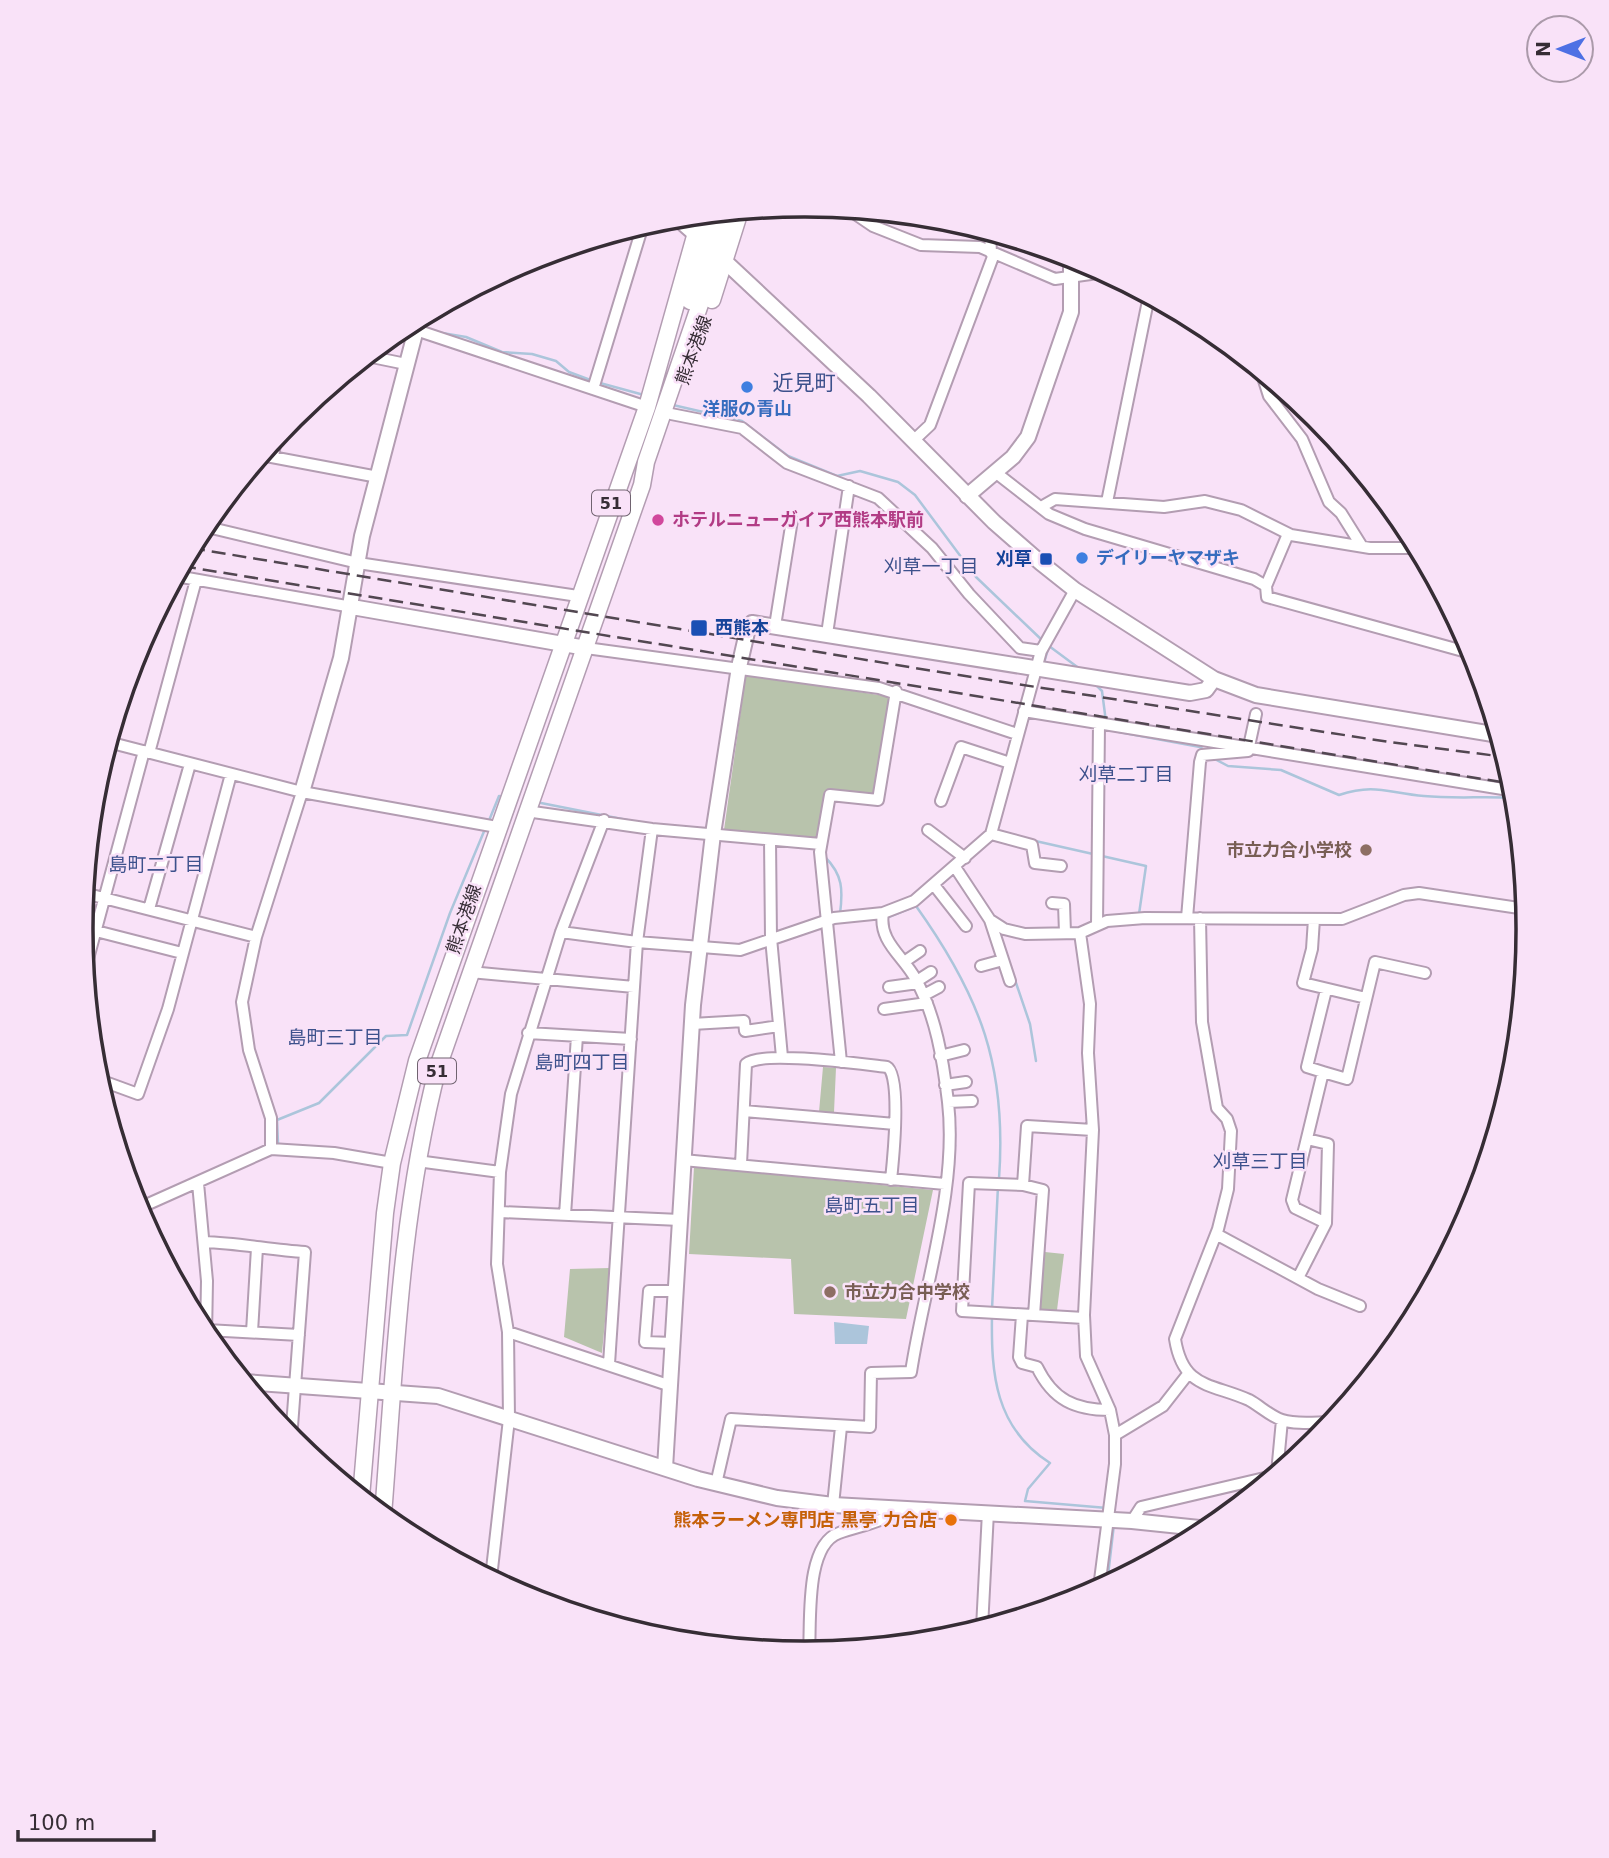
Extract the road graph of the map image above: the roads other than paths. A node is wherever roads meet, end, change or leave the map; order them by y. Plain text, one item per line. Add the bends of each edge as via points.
1 (864, 220) edge
2 (732, 221) edge
3 (723, 222) edge
4 (712, 223) edge
5 (704, 224) edge
6 (687, 227) edge
7 (639, 237) edge
8 (991, 243) edge
9 (712, 249) junction
10 (993, 254) junction
11 (1072, 269) edge
12 (1086, 275) edge
13 (1072, 278) junction
14 (1147, 306) edge
15 (425, 328) edge
16 (413, 335) edge
17 (379, 358) edge
18 (406, 364) junction
19 (1266, 388) edge
20 (593, 389) junction
21 (647, 407) junction
22 (671, 414) junction
23 (913, 441) junction
24 (272, 457) edge
25 (995, 472) junction
26 (378, 477) junction
27 (642, 485) junction
28 (849, 486) junction
29 (967, 496) junction
30 (1107, 502) junction
31 (1041, 506) junction
32 (792, 520) dead end
33 (216, 529) edge
34 (1288, 534) junction
35 (1362, 545) junction
36 (1405, 547) edge
37 (358, 563) junction
38 (185, 578) edge
39 (197, 580) junction
40 (1266, 586) junction
41 (1075, 590) junction
42 (578, 596) junction
43 (352, 607) junction
44 (775, 626) junction
45 (827, 634) junction
46 (561, 643) junction
47 (586, 648) junction
48 (1459, 650) edge
49 (1041, 651) junction
50 (739, 667) junction
51 (1036, 669) junction
52 (1214, 679) junction
53 (896, 691) junction
54 (1024, 711) junction
55 (1256, 715) dead end
56 (1099, 724) junction
57 (1488, 733) edge
58 (1017, 734) junction
59 (117, 744) edge
60 (1251, 746) junction
61 (147, 752) junction
62 (1010, 762) junction
63 (190, 764) junction
64 (230, 774) junction
65 (1503, 789) edge
66 (302, 792) junction
67 (941, 801) dead end
68 (526, 811) junction
69 (604, 820) junction
70 (497, 827) junction
71 (652, 828) junction
72 (929, 830) dead end
73 (713, 834) junction
74 (991, 834) junction
75 (770, 840) junction
76 (821, 844) junction
77 (965, 858) junction
78 (1061, 866) dead end
79 (955, 867) junction
80 (934, 885) junction
81 (94, 895) edge
82 (105, 898) junction
83 (1052, 903) dead end
84 (1516, 907) edge
85 (149, 909) junction
86 (882, 918) junction
87 (1187, 918) junction
88 (1200, 918) junction
89 (191, 919) junction
90 (1314, 919) junction
91 (826, 920) junction
92 (990, 920) junction
93 (895, 924) dead end
94 (1097, 925) junction
95 (966, 926) dead end
96 (96, 931) junction
97 (561, 932) junction
98 (1065, 933) junction
99 (1080, 933) junction
100 (256, 937) junction
101 (771, 938) junction
102 (93, 941) edge
103 (637, 942) junction
104 (699, 947) junction
105 (920, 951) dead end
106 (182, 953) junction
107 (1003, 960) junction
108 (904, 962) junction
109 (981, 966) dead end
110 (470, 972) junction
111 (931, 972) dead end
112 (1425, 973) dead end
113 (546, 981) junction
114 (1010, 981) dead end
115 (918, 982) junction
116 (634, 987) junction
117 (889, 987) dead end
118 (939, 987) dead end
119 (1326, 990) junction
120 (1366, 998) junction
121 (926, 999) junction
122 (884, 1009) dead end
123 (692, 1024) junction
124 (779, 1026) junction
125 (528, 1033) junction
126 (577, 1036) junction
127 (631, 1039) junction
128 (964, 1050) dead end
129 (940, 1056) junction
130 (782, 1058) junction
131 (841, 1062) junction
132 (1323, 1072) junction
133 (966, 1082) dead end
134 (110, 1084) edge
135 (945, 1085) junction
136 (972, 1101) dead end
137 (948, 1102) junction
138 (744, 1111) junction
139 (895, 1124) junction
140 (1093, 1130) junction
141 (1307, 1139) junction
142 (271, 1149) junction
143 (683, 1160) junction
144 (417, 1161) junction
145 (392, 1163) junction
146 (741, 1164) junction
147 (500, 1172) junction
148 (891, 1180) junction
149 (198, 1183) junction
150 (945, 1184) junction
151 (1023, 1185) junction
152 (148, 1204) edge
153 (500, 1212) junction
154 (565, 1215) junction
155 (621, 1218) junction
156 (680, 1220) junction
157 (1326, 1223) junction
158 (1216, 1234) junction
159 (204, 1242) junction
160 (257, 1248) junction
161 (1298, 1278) junction
162 (676, 1290) junction
163 (1360, 1306) dead end
164 (206, 1314) edge
165 (1022, 1315) junction
166 (1034, 1315) junction
167 (1084, 1318) junction
168 (252, 1332) junction
169 (508, 1332) junction
170 (219, 1333) edge
171 (299, 1335) junction
172 (673, 1343) junction
173 (609, 1364) junction
174 (1188, 1374) junction
175 (257, 1383) edge
176 (295, 1385) junction
177 (671, 1386) junction
178 (369, 1391) junction
179 (394, 1392) junction
180 (1110, 1410) junction
181 (509, 1419) junction
182 (1282, 1420) junction
183 (1317, 1422) edge
184 (292, 1423) edge
185 (841, 1427) junction
186 (1115, 1435) junction
187 (1277, 1461) edge
188 (665, 1468) junction
189 (1255, 1480) edge
190 (716, 1484) junction
191 (362, 1486) edge
192 (384, 1503) edge
193 (833, 1505) junction
194 (899, 1508) junction
195 (989, 1512) junction
196 (1108, 1519) junction
197 (1132, 1521) junction
198 (1190, 1527) edge
199 (492, 1568) edge
200 (1101, 1576) edge
201 (983, 1618) edge
202 (809, 1641) edge

1 - 10 street via 921,244 980,247
2 - 9 main road, 熊本港線 / 51
3 - 9 main road, 熊本港線 / 51
4 - 9 main road, 熊本港線 / 51
5 - 9 main road, 熊本港線 / 51
6 - 9 street
7 - 20 street
8 - 10 street
9 - 21 main road, 熊本港線 / 51 via 662,348
9 - 22 main road, 熊本港線 / 51
9 - 23 street
9 - 27 main road, 熊本港線 / 51
10 - 13 street via 1055,279
10 - 23 street via 930,425
11 - 13 street
12 - 13 street
13 - 25 street via 1071,312 1028,437
14 - 30 street
15 - 20 street
16 - 18 street
17 - 18 street
18 - 26 street
19 - 35 street via 1302,439 1329,502
20 - 21 street
21 - 42 main road, 熊本港線 / 51
22 - 27 main road, 熊本港線 / 51
22 - 28 street via 742,428 787,463
23 - 29 street
24 - 26 street
25 - 29 street
25 - 31 street
26 - 37 street
27 - 47 main road, 熊本港線 / 51
28 - 45 street
28 - 49 street via 878,498 910,526 1020,648
29 - 41 street
30 - 31 street via 1055,499
30 - 34 street via 1164,506 1205,501 1241,510
31 - 40 street via 1085,529
32 - 44 street
33 - 37 street
34 - 35 street
34 - 40 street
35 - 36 street
37 - 42 street
37 - 43 street
38 - 39 street
39 - 43 street
39 - 61 street
40 - 48 street via 1267,597
41 - 49 street
41 - 52 street
42 - 46 main road, 熊本港線 / 51
43 - 46 street
43 - 66 street
44 - 45 street
44 - 50 street via 752,623
45 - 51 street
46 - 47 street
46 - 70 main road, 熊本港線 / 51
47 - 50 street
47 - 68 main road, 熊本港線 / 51
49 - 51 street
50 - 53 street
50 - 73 street
51 - 52 street via 1190,693 1206,690
51 - 54 street
52 - 57 street via 1256,695
53 - 58 street
53 - 76 street via 878,800 830,795
54 - 56 street
54 - 58 street
55 - 60 street
56 - 60 street
56 - 94 street
58 - 62 street
59 - 61 street
60 - 65 street
60 - 87 street via 1248,751 1202,755
61 - 63 street
61 - 82 street
62 - 67 street via 961,747
62 - 74 street
63 - 64 street
63 - 85 street
64 - 66 street
64 - 89 street
66 - 70 street
66 - 100 street
68 - 69 street
68 - 110 main road, 熊本港線 / 51
69 - 71 street
69 - 97 street
70 - 145 main road, 熊本港線 / 51 via 429,1020
71 - 73 street
71 - 103 street
72 - 77 street
73 - 75 street
73 - 104 street
74 - 77 street
74 - 78 street via 1032,845 1034,863
75 - 76 street
75 - 101 street
76 - 91 street
77 - 79 street
79 - 80 street
79 - 92 street
80 - 86 street
80 - 95 street
81 - 82 street
82 - 85 street
82 - 96 street
83 - 98 street via 1064,904
84 - 90 street via 1419,893 1357,916
85 - 89 street
86 - 91 street
86 - 93 street
86 - 108 street via 885,938
87 - 88 street
87 - 94 street
88 - 90 street
88 - 158 street via 1202,1022 1216,1108 1231,1131 1228,1189
89 - 100 street
89 - 106 street
90 - 119 street via 1303,983
91 - 101 street
91 - 131 street
92 - 98 street via 1016,933
92 - 107 street
94 - 99 street
96 - 102 street
96 - 106 street
97 - 103 street
97 - 113 street
98 - 99 street
99 - 140 street via 1090,998
100 - 142 street via 242,1002 248,1050 271,1118
101 - 104 street via 740,950
101 - 124 street
103 - 104 street
103 - 116 street
104 - 123 street
105 - 108 street
106 - 134 street via 138,1094
107 - 109 street
107 - 114 street
108 - 115 street
110 - 113 street
110 - 144 main road, 熊本港線 / 51 via 438,1067
111 - 115 street
112 - 120 street via 1375,962
113 - 116 street
113 - 125 street
115 - 117 street
115 - 121 street
116 - 127 street
118 - 121 street
119 - 120 street
119 - 132 street via 1307,1067
120 - 132 street via 1347,1079
121 - 122 street
121 - 129 street
123 - 124 street via 744,1021 745,1031
123 - 143 street
124 - 130 street
125 - 126 street
125 - 147 street via 511,1094
126 - 127 street
126 - 154 street
127 - 155 street
128 - 129 street
129 - 135 street
130 - 131 street
130 - 138 street via 752,1059 746,1064
131 - 139 street via 891,1069
132 - 141 street
133 - 135 street
135 - 137 street
136 - 137 street
137 - 150 street
138 - 139 street
138 - 146 street
139 - 148 street
140 - 151 street via 1027,1126
140 - 167 street
141 - 157 street via 1328,1144
141 - 157 street via 1292,1200 1295,1208
142 - 145 street
142 - 149 street
143 - 146 street
143 - 156 street
144 - 147 street
144 - 179 main road, 熊本港線 / 51 via 404,1242
145 - 178 main road, 熊本港線 / 51
146 - 148 street
147 - 153 street
148 - 150 street
149 - 152 street
149 - 159 street
150 - 185 street via 911,1372 871,1373 870,1427
151 - 165 street via 969,1183 962,1311
151 - 166 street via 1043,1190
153 - 154 street
153 - 169 street via 498,1264
154 - 155 street
155 - 156 street
155 - 173 street
156 - 162 street
157 - 161 street
158 - 161 street
158 - 174 street via 1175,1339 1178,1359
159 - 160 street
159 - 164 street
160 - 168 street
160 - 171 street via 305,1252
161 - 163 street
162 - 172 street
162 - 172 street via 649,1291 645,1342
165 - 166 street
165 - 180 street via 1022,1363 1037,1367 1046,1386 1072,1406
166 - 167 street
167 - 180 street via 1086,1358
168 - 170 street
168 - 171 street
169 - 173 street
169 - 181 street
171 - 176 street
172 - 177 street
173 - 177 street
174 - 182 street
174 - 186 street via 1163,1406
175 - 176 street
176 - 178 street
176 - 184 street
177 - 188 street
178 - 179 street
178 - 191 main road, 熊本港線 / 51
179 - 181 street via 438,1396
179 - 192 main road, 熊本港線 / 51
180 - 186 street
181 - 188 street
181 - 199 street
182 - 183 street
182 - 187 street
185 - 190 street via 731,1419
185 - 193 street
186 - 196 street
188 - 190 street
189 - 197 street via 1141,1507
190 - 193 street
193 - 194 street
194 - 195 street
194 - 202 street via 876,1523 837,1533 823,1542 816,1560
195 - 196 street
195 - 201 street
196 - 197 street
196 - 200 street
197 - 198 street

